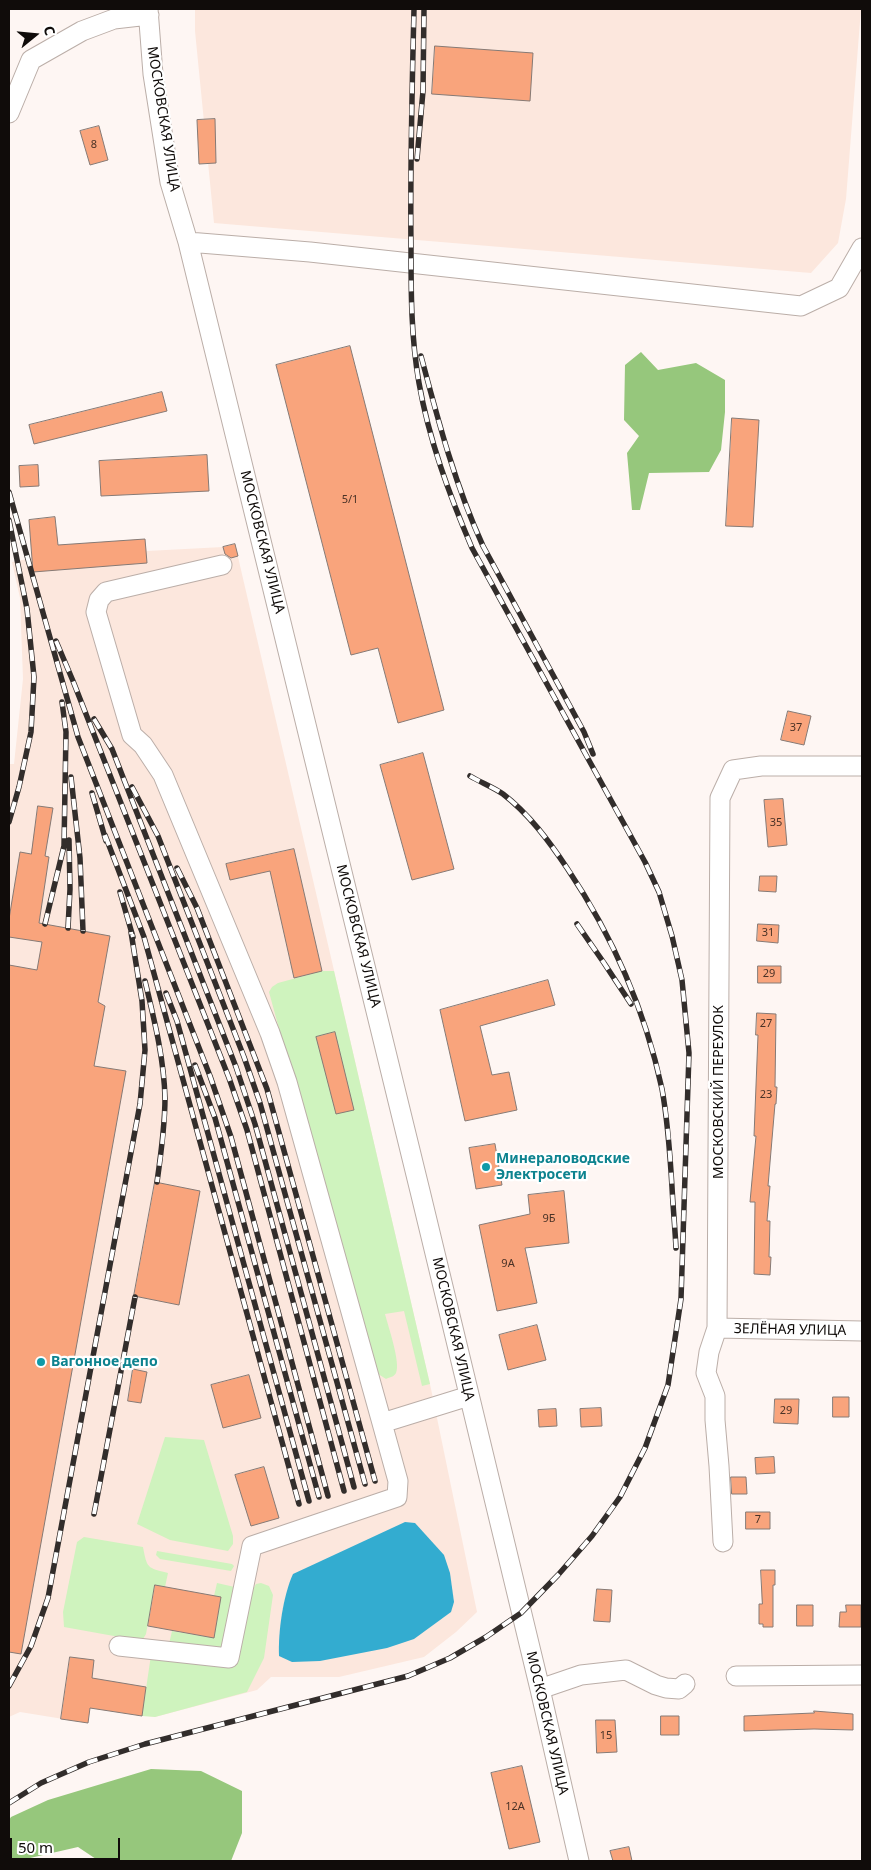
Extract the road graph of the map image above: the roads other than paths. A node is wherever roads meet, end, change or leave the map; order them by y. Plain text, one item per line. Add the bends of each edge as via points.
1 (149, 12) edge
2 (9, 113) edge
3 (188, 242) junction
4 (862, 248) edge
5 (222, 565) dead end
6 (862, 766) edge
7 (717, 1328) junction
8 (862, 1331) edge
9 (469, 1396) junction
10 (382, 1423) junction
11 (723, 1542) dead end
12 (119, 1646) dead end
13 (862, 1675) edge
14 (736, 1676) dead end
15 (685, 1684) dead end
16 (540, 1689) junction
17 (579, 1861) edge

1 - 2 street via 114,19 82,31 31,60
1 - 3 street, МОСКОВСКАЯ УЛИЦА via 153,74 170,182
3 - 4 street via 310,252 801,306 839,288
3 - 9 street, МОСКОВСКАЯ УЛИЦА
5 - 10 street via 106,592 99,600 96,612 132,735 143,745 163,775 270,1033 287,1082
6 - 7 street, МОСКОВСКИЙ ПЕРЕУЛОК via 762,766 733,770 720,798
7 - 8 street, ЗЕЛЁНАЯ УЛИЦА
7 - 11 street, МОСКОВСКИЙ ПЕРЕУЛОК via 706,1373 715,1396
9 - 10 street
9 - 16 street, МОСКОВСКАЯ УЛИЦА
10 - 12 street via 398,1481 397,1497 252,1546 229,1658
13 - 14 street
15 - 16 street via 679,1689 666,1688 626,1670 581,1675
16 - 17 street, МОСКОВСКАЯ УЛИЦА

